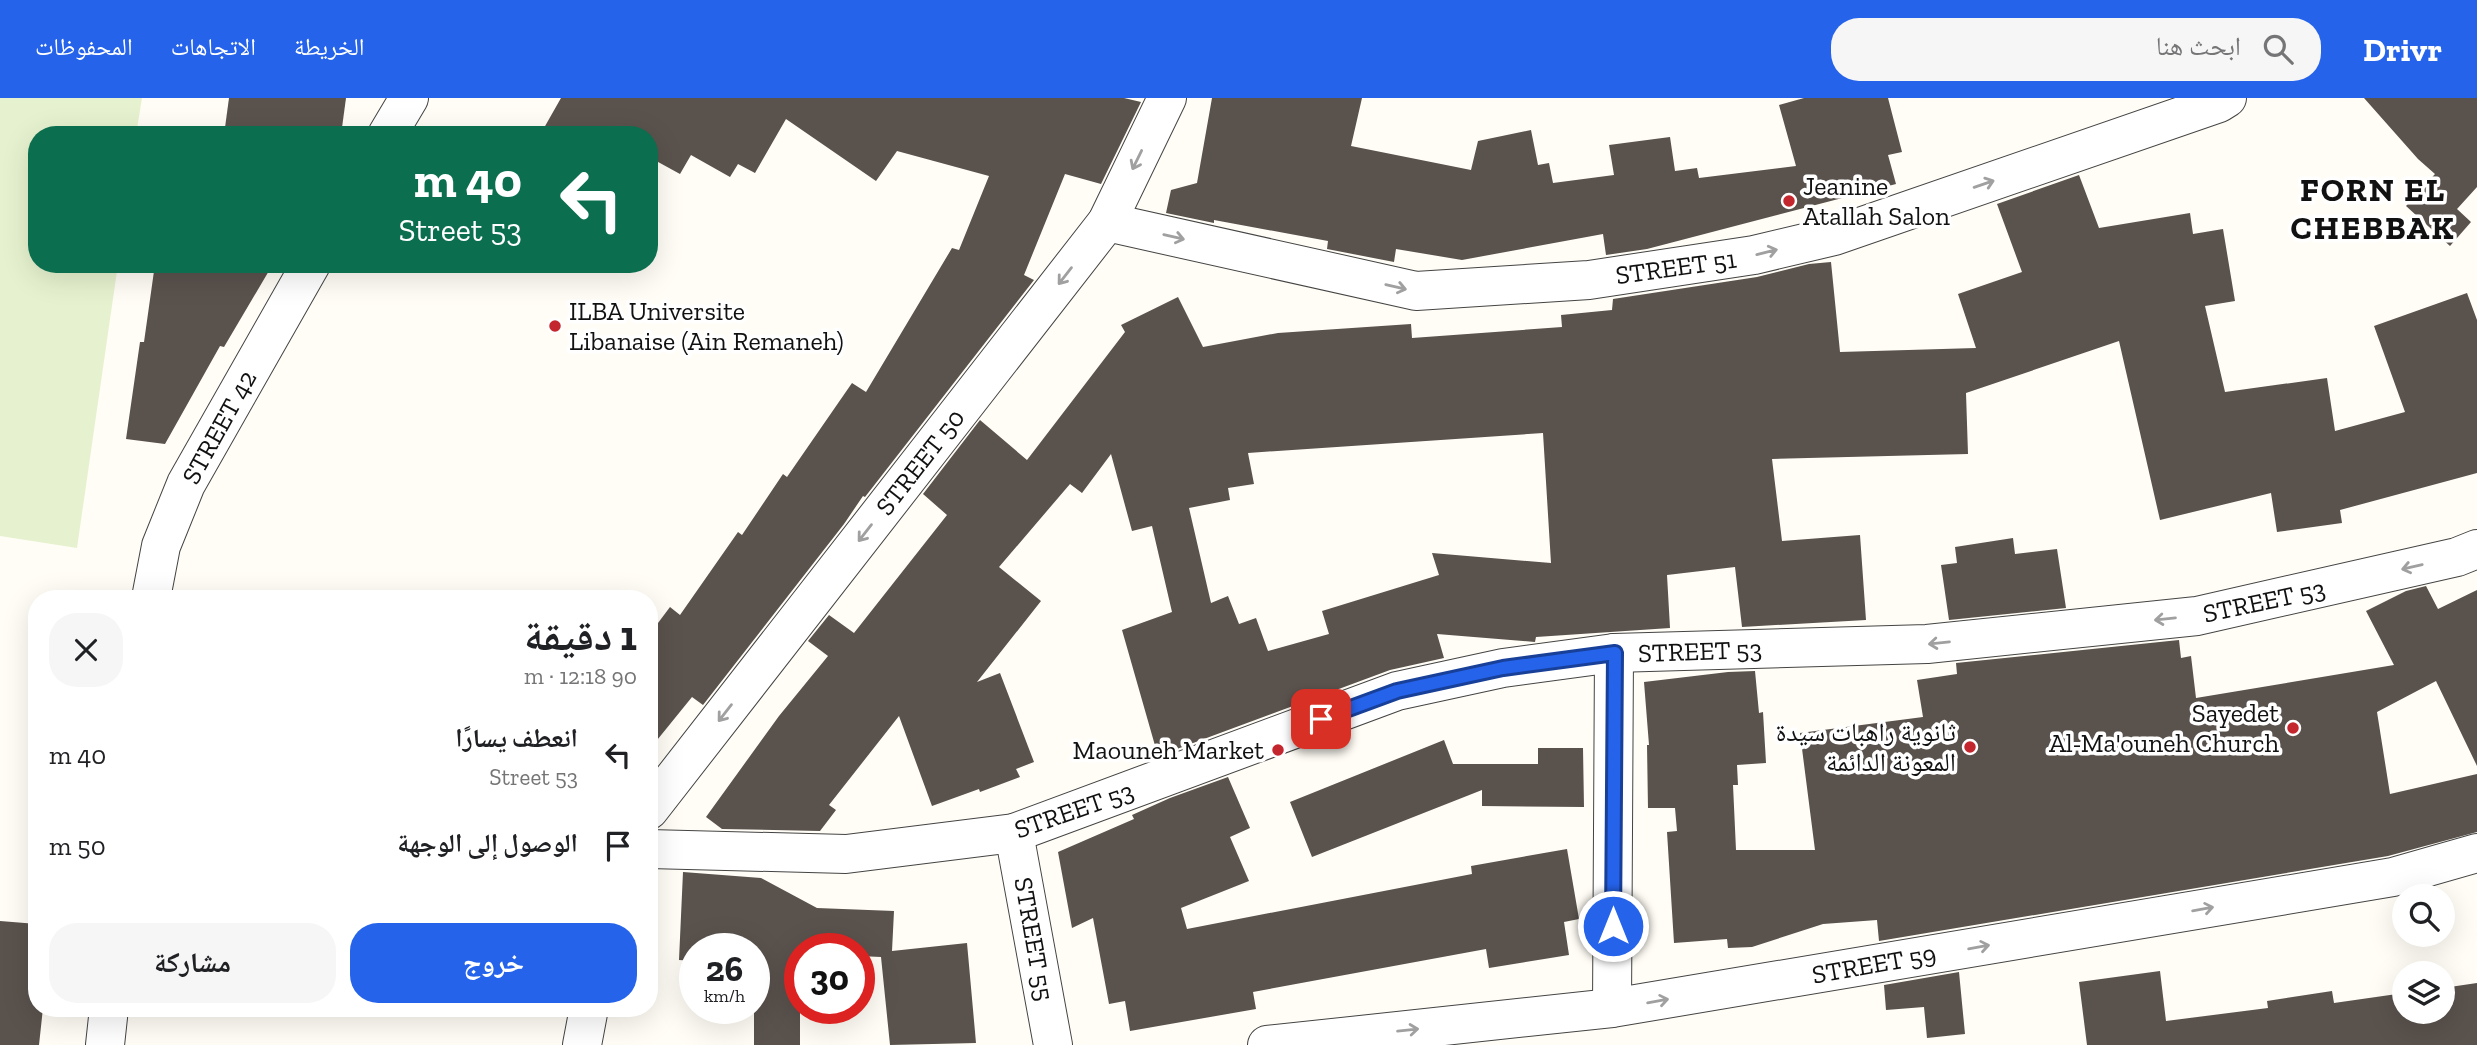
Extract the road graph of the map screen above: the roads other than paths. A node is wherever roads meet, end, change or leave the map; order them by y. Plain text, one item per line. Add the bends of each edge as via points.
1 (409, 98) edge
2 (1167, 98) edge
3 (2227, 98) edge
4 (392, 126) edge
5 (1107, 222) junction
6 (306, 273) edge
7 (2477, 548) edge
8 (153, 590) edge
9 (1615, 653) junction
10 (658, 798) edge
11 (1014, 833) junction
12 (658, 849) edge
13 (2477, 853) edge
14 (1612, 1008) junction
15 (108, 1017) edge
16 (587, 1017) edge
17 (105, 1045) edge
18 (582, 1045) edge
19 (1054, 1045) edge
20 (1267, 1045) edge

1 - 4 street
2 -> 5 street, STREET 50
5 -> 3 street, STREET 51 via 1416,291 1590,279 1754,255 1834,236
5 -> 10 street, STREET 50
6 - 8 street, STREET 42 via 186,485 161,547
7 -> 9 street, STREET 53 via 2457,557 2197,616 1927,644
9 - 11 street, STREET 53 via 1503,668 1397,691
9 - 14 street
11 - 12 street, STREET 53 via 846,854
11 - 19 street, STREET 55
14 -> 13 street, STREET 59 via 2393,877
20 -> 14 street, STREET 59
15 - 17 street
16 - 18 street

